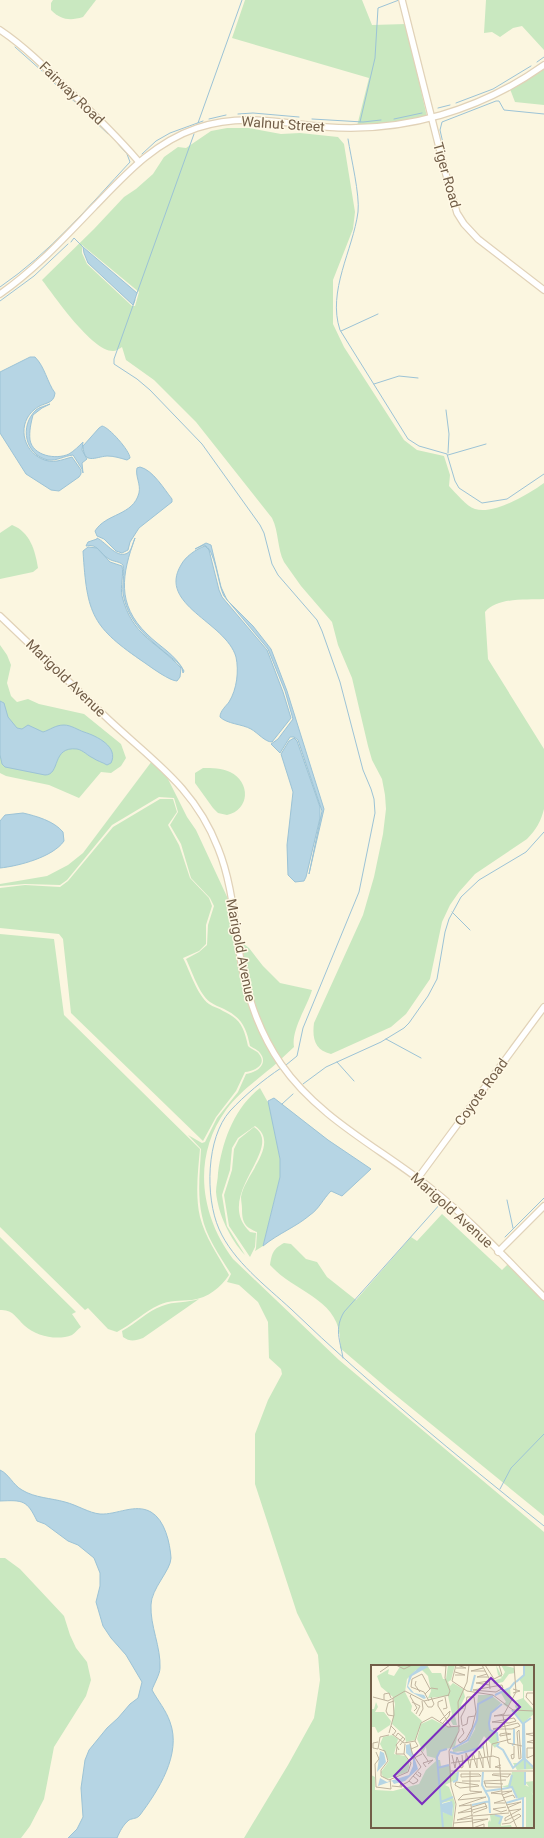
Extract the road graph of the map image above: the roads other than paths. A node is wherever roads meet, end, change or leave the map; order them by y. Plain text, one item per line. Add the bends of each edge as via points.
1 (402, 0) edge
2 (0, 30) edge
3 (544, 65) edge
4 (431, 118) junction
5 (139, 162) junction
6 (544, 290) edge
7 (0, 294) edge
8 (0, 616) edge
9 (544, 1007) edge
10 (418, 1178) junction
11 (544, 1206) edge
12 (498, 1252) junction
13 (544, 1297) edge

1 - 4 street, Tiger Road
2 - 5 street, Fairway Road via 50,72
3 - 4 street, Walnut Street via 492,96
4 - 5 street, Walnut Street via 394,125 354,128 262,119 230,121 183,134 157,147
4 - 6 street, Tiger Road via 454,206 461,220 478,239
5 - 7 street, Walnut Street via 49,254
8 - 10 street, Marigold Avenue via 139,748 168,772 196,805 225,867 250,1002 280,1062 300,1088 329,1115
9 - 10 street, Coyote Road
10 - 12 street, Marigold Avenue via 451,1205
11 - 12 street
12 - 13 street, Marigold Avenue

